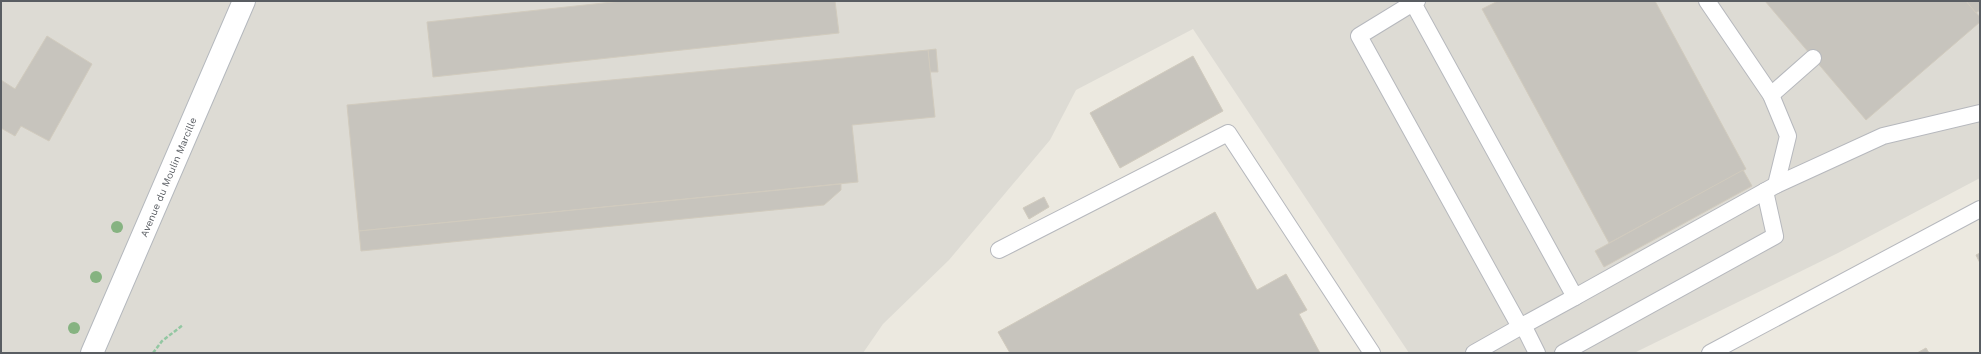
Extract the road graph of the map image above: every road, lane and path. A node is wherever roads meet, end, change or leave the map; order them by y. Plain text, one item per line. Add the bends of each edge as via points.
1 (244, 1) edge
2 (1707, 1) edge
3 (1415, 2) edge
4 (1813, 58) dead end
5 (1771, 95) junction
6 (1980, 113) edge
7 (1770, 188) junction
8 (1980, 209) edge
9 (999, 250) dead end
10 (1575, 297) junction
11 (182, 325) dead end
12 (1522, 326) junction
13 (92, 353) edge
14 (153, 353) edge
15 (1372, 353) edge
16 (1474, 353) edge
17 (1537, 353) edge
18 (1563, 353) edge
19 (1710, 353) edge

1 - 13 main road, Avenue du Moulin Marcille
2 - 5 lane
3 - 10 lane
3 - 12 lane via 1359,36
4 - 5 lane
5 - 7 lane via 1788,136
6 - 7 lane via 1883,136
7 - 10 lane
7 - 18 lane via 1775,236
8 - 19 lane
9 - 15 lane via 1228,133
10 - 12 lane
11 - 14 path via 162,341
12 - 16 lane
12 - 17 lane

